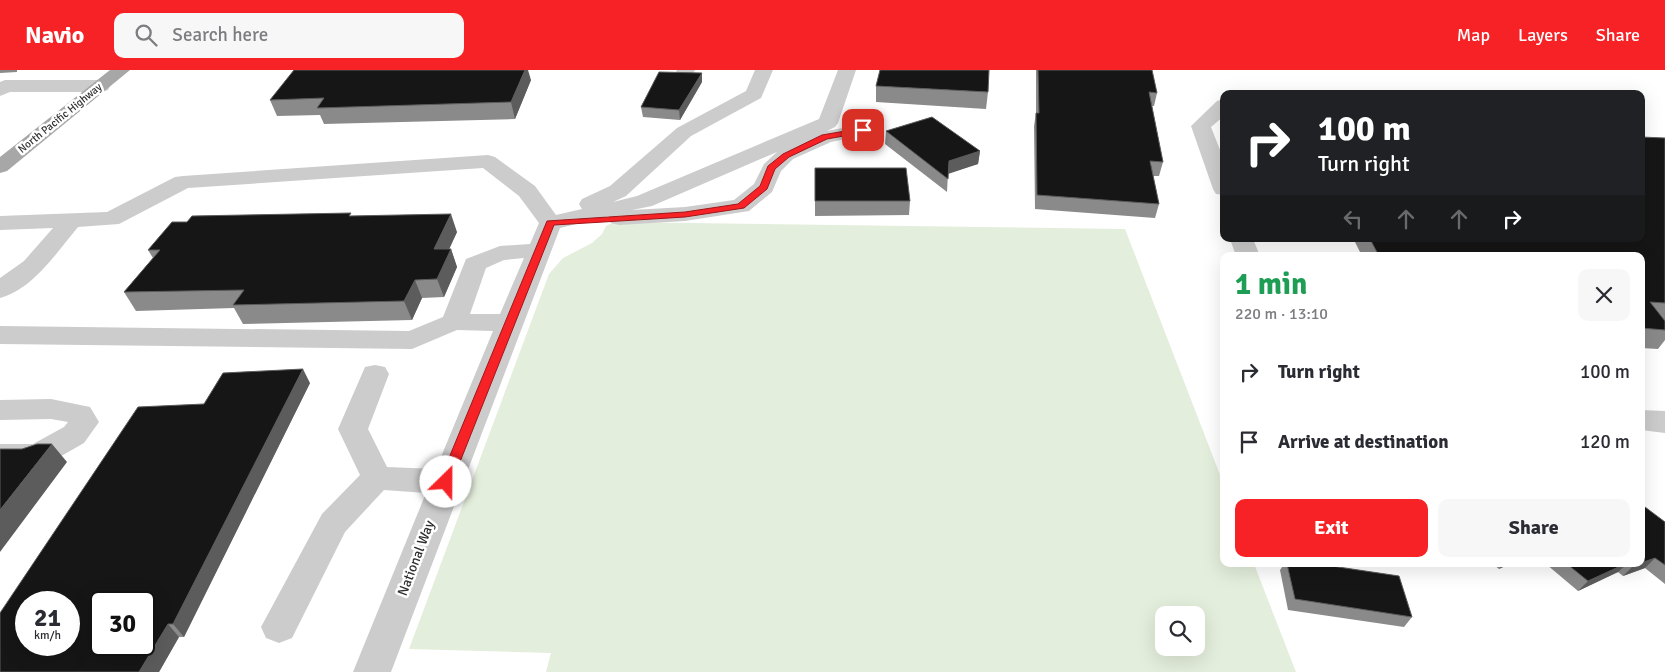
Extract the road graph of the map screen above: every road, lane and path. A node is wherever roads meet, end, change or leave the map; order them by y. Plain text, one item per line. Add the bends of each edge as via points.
1 (53, 70) edge
2 (121, 70) edge
3 (764, 70) edge
4 (848, 70) edge
5 (30, 86) junction
6 (101, 86) junction
7 (0, 90) edge
8 (1220, 109) edge
9 (863, 130) dead end
10 (0, 166) edge
11 (1220, 178) edge
12 (72, 220) junction
13 (0, 223) edge
14 (550, 223) junction
15 (540, 250) junction
16 (0, 290) edge
17 (454, 322) junction
18 (511, 323) junction
19 (0, 335) edge
20 (375, 374) dead end
21 (0, 410) edge
22 (1645, 420) edge
23 (1665, 422) edge
24 (0, 455) edge
25 (377, 478) junction
26 (446, 482) junction
27 (279, 626) dead end
28 (372, 672) edge

1 - 5 street
2 - 6 main road, North Pacific Highway
3 - 14 street via 754,94 684,132 618,191
4 - 14 street via 828,123 644,201
5 - 6 street
5 - 7 street via 6,86
6 - 10 main road, North Pacific Highway
8 - 11 street via 1201,126
9 - 14 street via 825,137 786,156 771,168 764,187 741,206 685,214
12 - 13 street
12 - 14 street via 112,219 183,182 488,161 527,191
12 - 16 street via 33,266
14 - 15 street, National Way
15 - 17 street via 500,253 475,264
15 - 18 street, National Way
17 - 18 street
17 - 19 street via 412,340
18 - 26 street, National Way
20 - 25 street via 353,430
21 - 24 street via 51,409 80,414 84,422 74,435 38,455
22 - 23 street
25 - 26 street
25 - 27 street via 333,523
26 - 28 street, National Way

